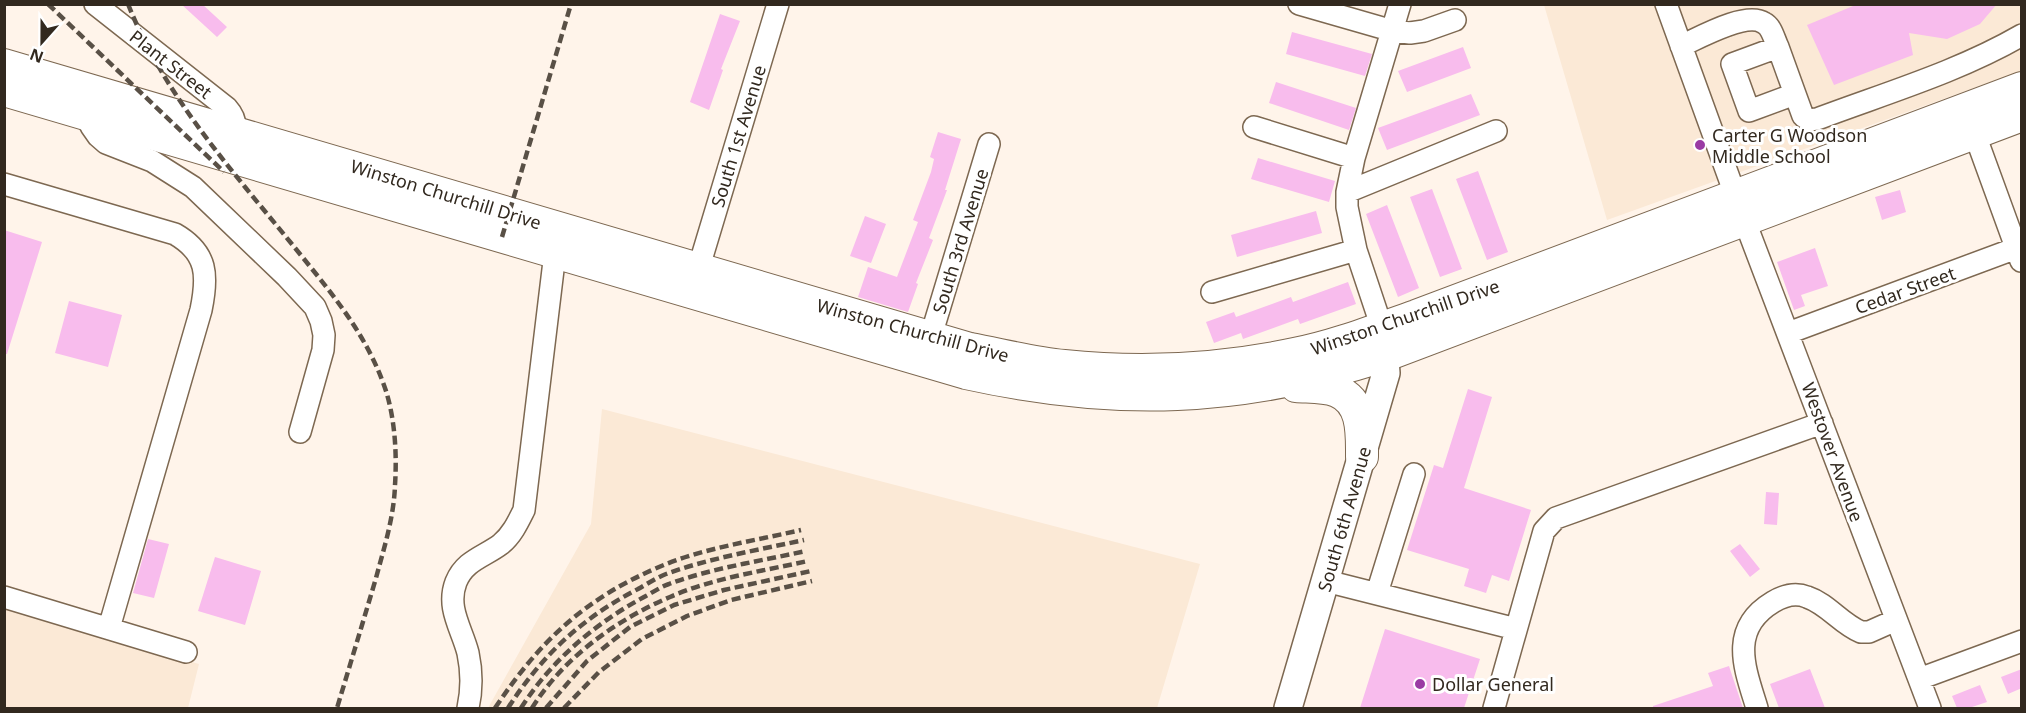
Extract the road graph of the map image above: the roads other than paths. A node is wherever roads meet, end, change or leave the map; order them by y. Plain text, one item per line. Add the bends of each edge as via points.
1 (95, 4) edge
2 (778, 4) edge
3 (1299, 4) edge
4 (1400, 4) edge
5 (1666, 4) edge
6 (1455, 20) dead end
7 (1393, 30) junction
8 (2022, 35) edge
9 (1681, 46) junction
10 (1778, 47) junction
11 (4, 65) edge
12 (2022, 88) edge
13 (4, 90) edge
14 (1795, 94) junction
15 (2022, 115) edge
16 (92, 116) junction
17 (1970, 121) junction
18 (1254, 127) dead end
19 (1496, 131) dead end
20 (229, 143) junction
21 (989, 144) dead end
22 (1354, 158) junction
23 (4, 184) edge
24 (1347, 192) junction
25 (1740, 208) junction
26 (1356, 250) junction
27 (2020, 252) edge
28 (555, 253) junction
29 (694, 280) junction
30 (1212, 292) dead end
31 (1788, 333) junction
32 (1384, 341) junction
33 (927, 350) junction
34 (1271, 385) junction
35 (1822, 423) junction
36 (300, 432) dead end
37 (1362, 457) junction
38 (1414, 474) dead end
39 (1326, 581) junction
40 (1377, 593) junction
41 (4, 597) edge
42 (1896, 620) junction
43 (109, 628) junction
44 (1516, 629) junction
45 (2022, 641) edge
46 (186, 652) dead end
47 (1919, 679) junction
48 (468, 708) edge
49 (1288, 708) edge
50 (1494, 708) edge
51 (1757, 708) edge
52 (1930, 708) edge

1 - 20 street, Plant Street via 227,108 234,121
2 - 29 street, South 1st Avenue
3 - 7 street
4 - 7 street
5 - 9 street, Westover Avenue
6 - 7 street via 1424,31
7 - 22 street
8 - 14 street via 1966,63 1817,119 1803,116
9 - 10 street via 1752,19 1770,28
9 - 25 street, Westover Avenue
10 - 14 street
10 - 14 street via 1732,64 1742,92 1749,111
11 - 20 highway, Winston Churchill Drive
12 - 17 highway, Winston Churchill Drive
13 - 16 highway, Winston Churchill Drive
15 - 17 highway, Winston Churchill Drive
16 - 20 highway, Winston Churchill Drive
16 - 36 street via 91,126 106,143 152,161 194,187 315,307 323,328 323,350
17 - 25 highway, Winston Churchill Drive
17 - 27 street
18 - 22 street
19 - 24 street
20 - 28 highway, Winston Churchill Drive
20 - 29 highway, Winston Churchill Drive
21 - 33 street, South 3rd Avenue
22 - 24 street
23 - 43 street via 175,234 195,249 205,273 201,310
24 - 26 street
25 - 31 street, Westover Avenue
25 - 32 highway, Winston Churchill Drive
26 - 30 street
26 - 32 street
27 - 31 street, Cedar Street
28 - 29 highway, Winston Churchill Drive
28 - 48 street via 524,510 500,544 465,567 452,596 471,668
29 - 33 highway, Winston Churchill Drive
31 - 35 street, Westover Avenue
32 - 33 highway, Winston Churchill Drive via 1340,343 1238,365 1158,370 1054,364 970,349
32 - 34 highway, Winston Churchill Drive via 1333,370
32 - 37 main road, South 6th Avenue via 1386,373
33 - 34 highway, Winston Churchill Drive via 966,374 1087,393 1169,395
34 - 37 highway via 1325,388 1344,395 1361,424
35 - 42 street, Westover Avenue
35 - 44 street via 1556,518 1544,531
37 - 39 main road, South 6th Avenue
38 - 40 street
39 - 40 street
39 - 49 main road, South 6th Avenue
40 - 44 street
41 - 43 street
42 - 47 street, Westover Avenue
42 - 51 street via 1861,632 1817,601 1794,594 1765,607 1753,618 1743,648
43 - 46 street
44 - 50 street
45 - 47 street
47 - 52 street, Westover Avenue

